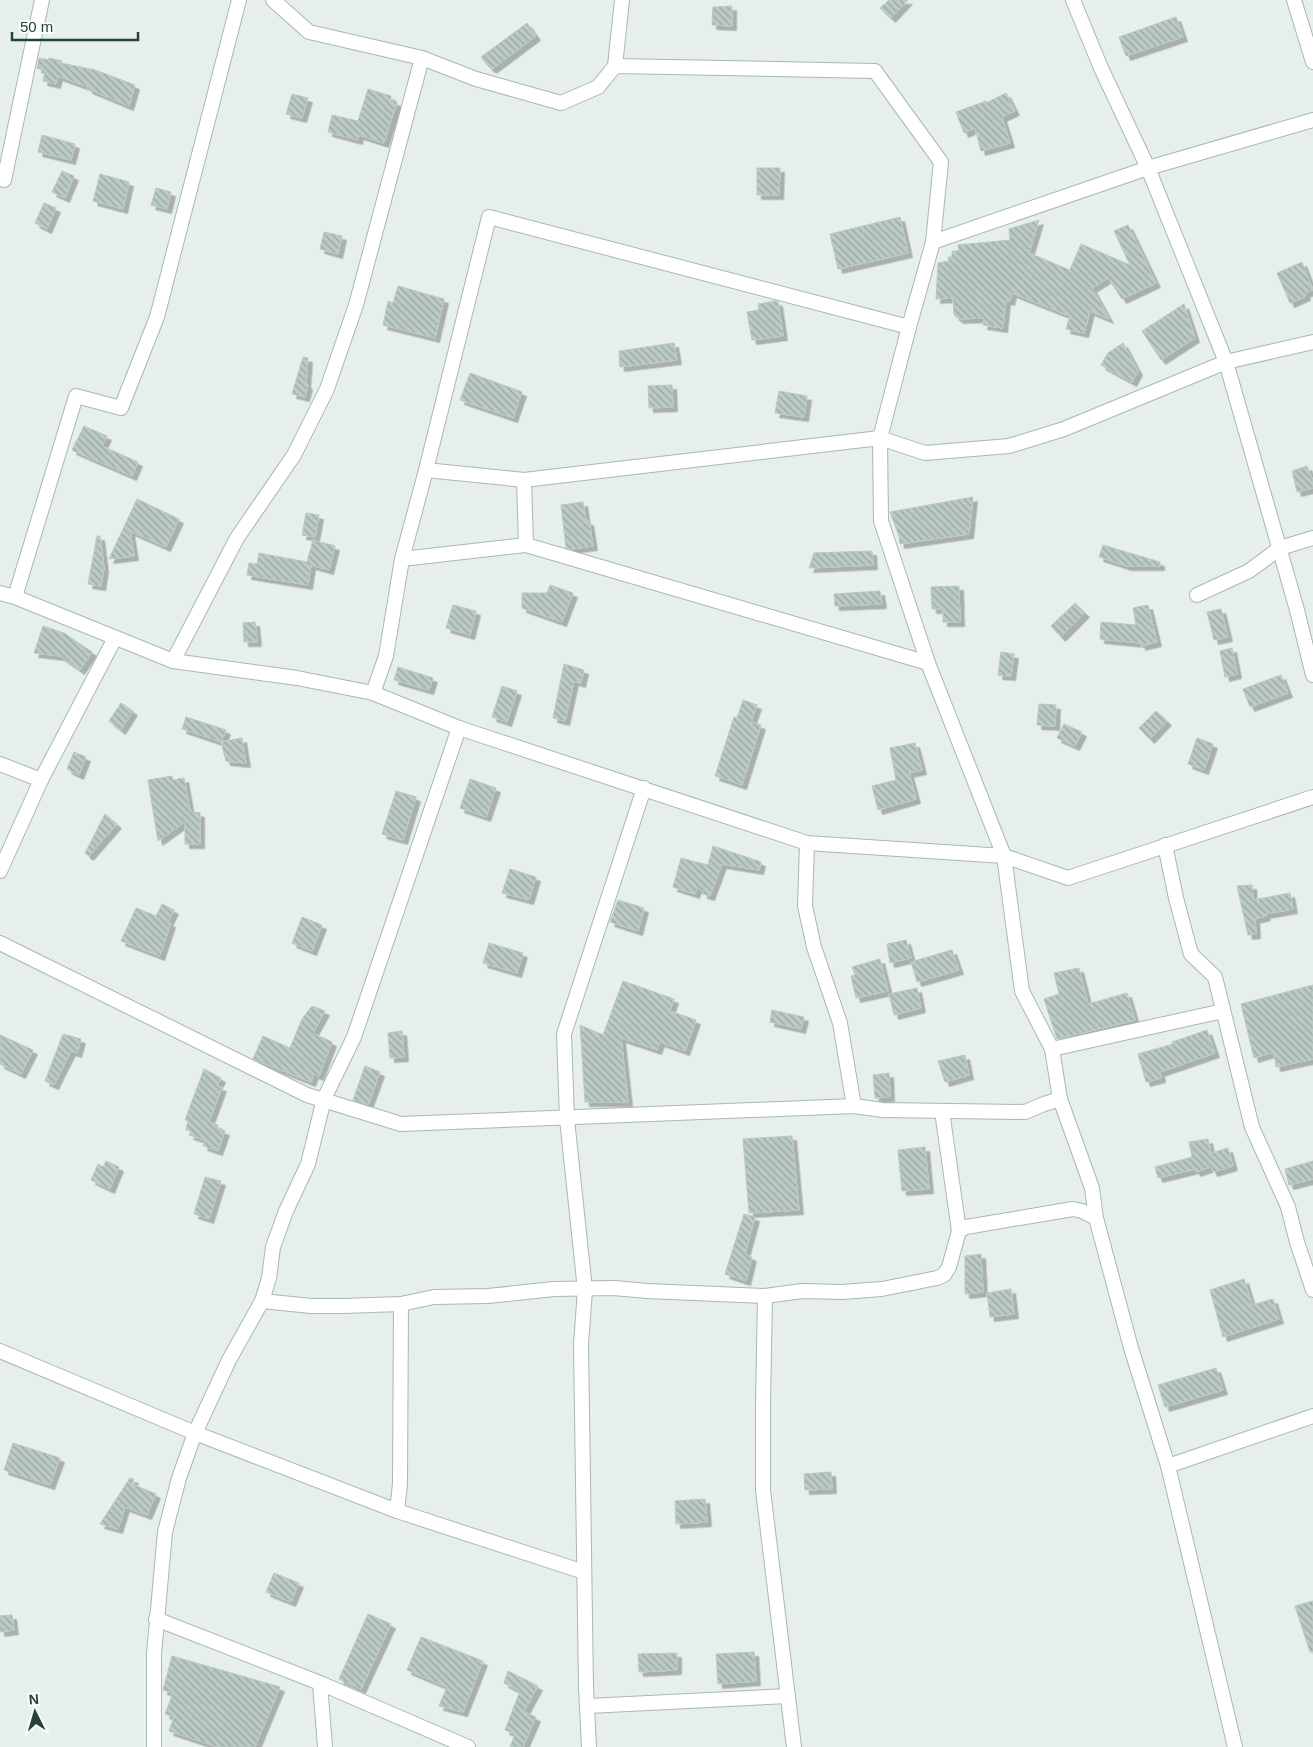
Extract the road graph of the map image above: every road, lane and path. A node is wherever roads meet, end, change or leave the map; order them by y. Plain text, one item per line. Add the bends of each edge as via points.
1 (42, 0) edge
2 (238, 0) edge
3 (273, 0) edge
4 (622, 0) edge
5 (1073, 0) edge
6 (1294, 0) edge
7 (422, 58) junction
8 (1313, 62) edge
9 (614, 66) junction
10 (1313, 120) edge
11 (1148, 168) junction
12 (4, 180) dead end
13 (933, 242) junction
14 (909, 327) junction
15 (1313, 342) edge
16 (1226, 362) junction
17 (880, 438) junction
18 (426, 470) junction
19 (524, 480) junction
20 (1313, 538) edge
21 (526, 545) junction
22 (1280, 548) junction
23 (402, 559) junction
24 (0, 592) edge
25 (1197, 595) dead end
26 (15, 597) junction
27 (115, 638) junction
28 (172, 661) junction
29 (928, 663) junction
30 (1313, 675) edge
31 (373, 694) junction
32 (459, 728) junction
33 (0, 764) edge
34 (41, 780) junction
35 (644, 788) junction
36 (1313, 797) edge
37 (807, 843) junction
38 (1165, 845) junction
39 (1004, 856) junction
40 (0, 871) edge
41 (0, 943) edge
42 (1223, 1011) junction
43 (1052, 1049) junction
44 (324, 1099) junction
45 (1060, 1100) junction
46 (854, 1106) junction
47 (942, 1111) junction
48 (567, 1119) junction
49 (1096, 1218) junction
50 (959, 1232) junction
51 (585, 1290) junction
52 (1313, 1290) edge
53 (765, 1296) junction
54 (262, 1301) junction
55 (401, 1304) junction
56 (0, 1351) edge
57 (1313, 1416) edge
58 (195, 1433) junction
59 (1168, 1466) junction
60 (397, 1510) junction
61 (584, 1572) junction
62 (156, 1619) junction
63 (320, 1683) junction
64 (788, 1696) junction
65 (588, 1706) junction
66 (154, 1747) edge
67 (326, 1747) edge
68 (468, 1747) edge
69 (589, 1747) edge
70 (794, 1747) edge
71 (1235, 1747) edge

1 - 12 street
2 - 26 street via 157,316 121,408 76,396
3 - 7 street via 309,32
4 - 9 street
5 - 11 street
6 - 8 street
7 - 9 street via 476,79 561,103 598,87
7 - 28 street via 356,305 327,389 294,455 237,538
9 - 13 street via 875,71 941,162
10 - 11 street
11 - 13 street
11 - 16 street
13 - 14 street
14 - 17 street
14 - 18 street via 489,217
15 - 16 street
16 - 17 street via 1064,429 1009,446 925,453
16 - 22 street
17 - 19 street
17 - 29 street via 881,521
18 - 19 street
18 - 23 street
19 - 21 street
20 - 22 street
21 - 23 street
21 - 29 street
22 - 25 street via 1249,571
22 - 30 street
23 - 31 street via 386,656
24 - 26 street
26 - 27 street
27 - 28 street
27 - 34 street
28 - 31 street via 297,678
29 - 39 street
31 - 32 street
32 - 35 street
32 - 44 street via 354,1037
33 - 34 street
34 - 40 street
35 - 37 street
35 - 48 street via 564,1034
36 - 38 street
37 - 39 street
37 - 46 street via 805,906 814,947 840,1023
38 - 39 street via 1068,878
38 - 42 street via 1191,954 1215,977
39 - 43 street via 1022,991
41 - 44 street via 307,1095
42 - 43 street
42 - 52 street via 1252,1127 1288,1207
43 - 45 street
44 - 48 street via 401,1124
44 - 54 street via 308,1164 273,1247
45 - 47 street via 1025,1112
45 - 49 street via 1092,1188
46 - 47 street
46 - 48 street
47 - 50 street
48 - 51 street
49 - 50 street via 1073,1209 966,1228
49 - 59 street via 1131,1348
50 - 53 street via 949,1267 944,1275 937,1278 882,1289 802,1291
51 - 53 street via 614,1288
51 - 55 street via 434,1297
51 - 61 street via 581,1344
53 - 64 street via 763,1490
54 - 55 street via 311,1306
54 - 58 street via 229,1360
55 - 60 street
56 - 58 street
57 - 59 street
58 - 60 street
58 - 62 street via 165,1532
59 - 71 street
60 - 61 street
61 - 65 street
62 - 63 street
62 - 66 street
63 - 67 street
63 - 68 street
64 - 65 street
64 - 70 street
65 - 69 street

